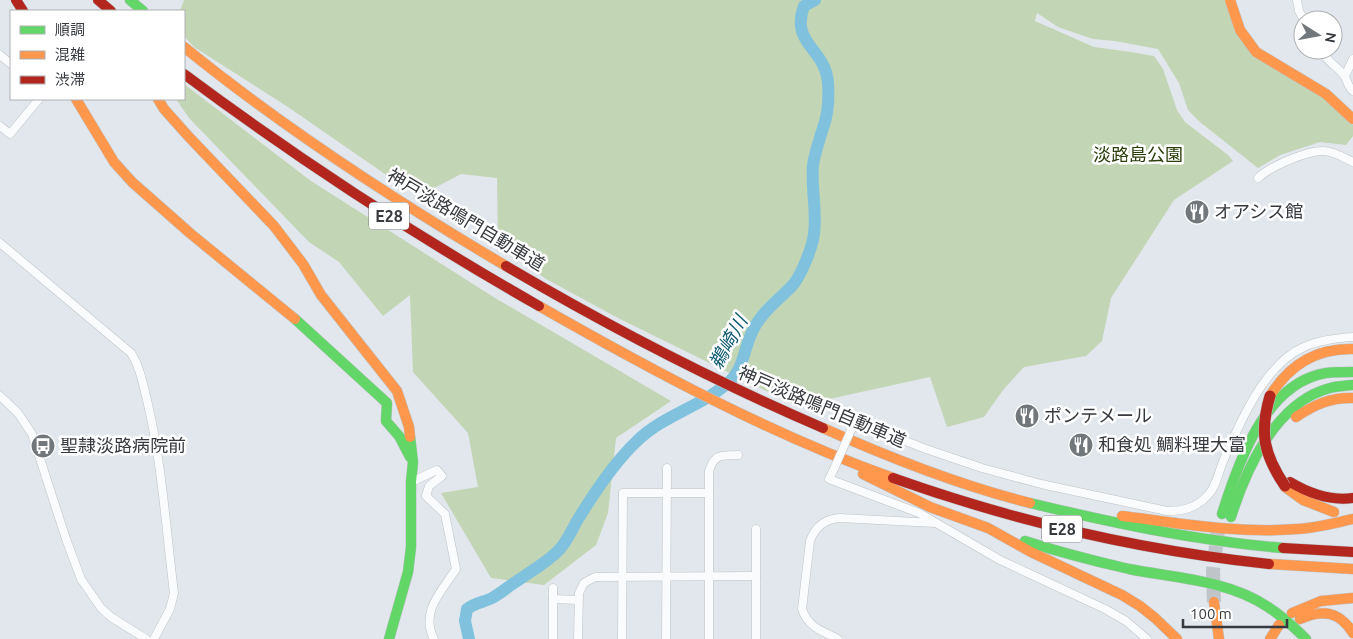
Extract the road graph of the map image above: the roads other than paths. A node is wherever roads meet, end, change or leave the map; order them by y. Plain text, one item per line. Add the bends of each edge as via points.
1 (98, 0) edge
2 (130, 0) edge
3 (1230, 0) edge
4 (110, 10) edge
5 (142, 10) edge
6 (185, 48) edge
7 (0, 55) edge
8 (1353, 59) edge
9 (1327, 60) edge
10 (10, 63) edge
11 (185, 75) edge
12 (1345, 76) junction
13 (1353, 91) edge
14 (38, 100) edge
15 (77, 100) edge
16 (159, 100) edge
17 (1353, 119) edge
18 (0, 126) edge
19 (1353, 162) edge
20 (1258, 178) dead end
21 (0, 243) edge
22 (1353, 337) edge
23 (1353, 349) edge
24 (1353, 372) edge
25 (1353, 385) edge
26 (0, 396) edge
27 (1353, 398) edge
28 (812, 446) junction
29 (1258, 453) junction
30 (738, 455) dead end
31 (413, 462) junction
32 (667, 468) dead end
33 (411, 482) junction
34 (1288, 484) junction
35 (667, 493) junction
36 (709, 493) junction
37 (1353, 498) edge
38 (1044, 507) junction
39 (1334, 512) dead end
40 (1353, 519) edge
41 (937, 523) junction
42 (1353, 525) edge
43 (988, 528) junction
44 (1307, 528) junction
45 (756, 529) dead end
46 (1353, 552) edge
47 (1353, 569) edge
48 (622, 576) junction
49 (666, 576) junction
50 (709, 576) junction
51 (756, 576) junction
52 (553, 588) dead end
53 (1353, 598) edge
54 (553, 599) junction
55 (578, 600) junction
56 (1281, 631) edge
57 (1353, 633) edge
58 (146, 639) edge
59 (154, 639) edge
60 (388, 639) edge
61 (434, 639) edge
62 (553, 639) edge
63 (578, 639) edge
64 (622, 639) edge
65 (666, 639) edge
66 (708, 639) edge
67 (756, 639) edge
68 (838, 639) edge
69 (1147, 639) edge
70 (1177, 639) edge
71 (1219, 639) edge
72 (1228, 639) edge
73 (1270, 639) edge
74 (1306, 639) edge

1 - 4 main road
2 - 5 main road
3 - 17 main road via 1240,30 1256,52 1326,94
6 - 38 main road, 神戸淡路鳴門自動車道 / E28 via 269,115 336,161 466,242 666,356 859,444 969,486
7 - 10 street
8 - 12 street
9 - 12 street
11 - 28 main road, 神戸淡路鳴門自動車道 / E28 via 342,186 503,286 682,383
12 - 13 street
14 - 18 street via 10,134
15 - 31 main road via 114,162 132,182 277,303 387,403 386,421
16 - 31 main road via 182,130 274,226 303,264 321,295 397,392 410,427
19 - 20 street via 1323,151 1272,167
21 - 59 street via 136,360 154,429 174,593 170,610
22 - 41 street, bridge via 1304,347 1275,369 1248,410 1210,494 1182,511 1167,511 1018,479 854,421 829,479 902,505
23 - 34 main road, bridge via 1328,350 1307,358 1289,371 1270,396 1263,425 1269,454
24 - 29 main road via 1337,371 1316,376 1296,385 1279,399 1249,443 1231,485 1227,515
25 - 29 main road via 1325,389 1306,399 1278,425
26 - 58 street via 18,413 32,434 81,579 101,608
27 - 29 main road via 1337,398 1307,410 1281,428
28 - 43 main road via 891,489
28 - 47 main road, 神戸淡路鳴門自動車道 / E28 via 948,497 1072,532 1189,556
30 - 36 street via 718,456 713,461 709,471
31 - 33 main road
32 - 35 street
33 - 60 main road via 408,572
33 - 61 street via 438,470 442,476 429,486 426,496 445,514 456,569 430,608 429,629
34 - 37 main road via 1318,496
34 - 39 main road via 1303,500
35 - 36 street
35 - 48 street via 623,493
35 - 49 street
36 - 50 street
38 - 44 main road via 1181,524 1255,529
38 - 46 main road, 神戸淡路鳴門自動車道 / E28 via 1192,538 1251,546
40 - 44 main road
41 - 68 street via 840,518 818,527 810,541 802,609 810,623
41 - 69 street via 1008,564 1112,613
42 - 44 main road
43 - 70 main road via 1122,595 1155,618
43 - 74 main road via 1083,558 1238,590 1276,611
45 - 51 street
48 - 49 street
48 - 55 street via 595,577 581,588
48 - 64 street
49 - 50 street
49 - 65 street
50 - 51 street
50 - 66 street
51 - 67 street
52 - 54 street
53 - 57 main road via 1312,603 1296,616 1323,612 1335,615 1343,619
54 - 55 street
54 - 62 street
55 - 63 street
56 - 73 main road
71 - 72 main road via 1219,602

